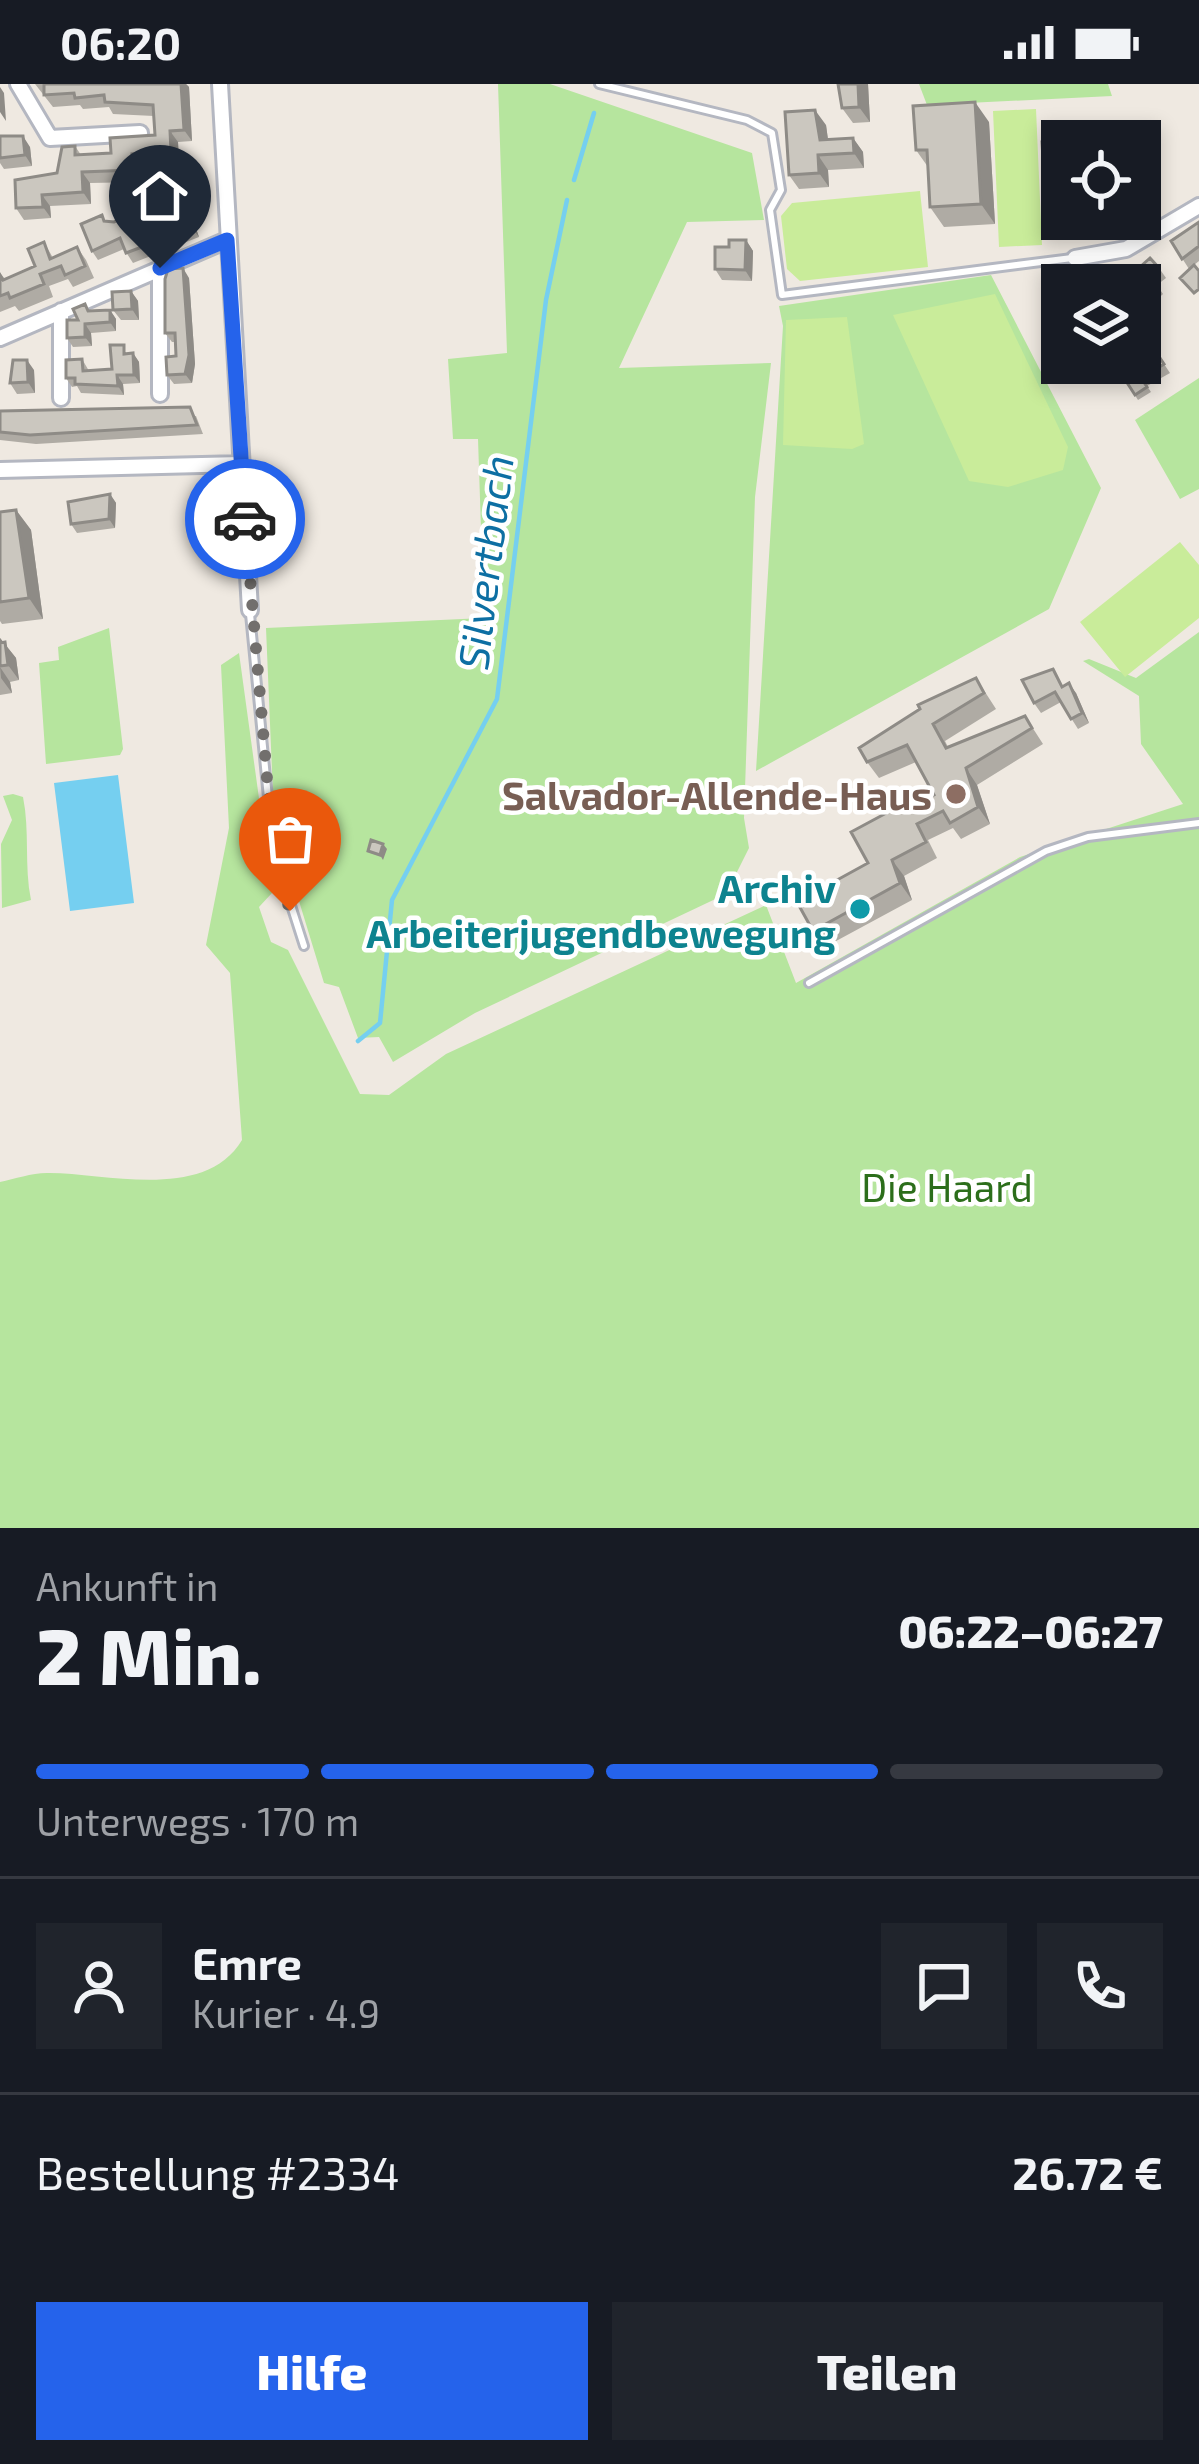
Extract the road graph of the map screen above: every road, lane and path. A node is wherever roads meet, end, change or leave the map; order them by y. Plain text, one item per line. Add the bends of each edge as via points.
1 (18, 84) edge
2 (220, 84) edge
3 (599, 84) edge
4 (140, 133) edge
5 (1199, 206) edge
6 (227, 240) junction
7 (1076, 258) joint
8 (160, 268) junction
9 (61, 311) junction
10 (0, 338) edge
11 (160, 394) dead end
12 (61, 398) dead end
13 (242, 464) junction
14 (0, 470) edge
15 (250, 610) joint
16 (1199, 824) edge
17 (304, 946) dead end
18 (809, 983) dead end

1 - 4 street via 50,138
2 - 6 street
3 - 7 lane via 772,133 781,190 770,211 782,295
5 - 7 street via 1126,249
6 - 8 street
6 - 13 street
8 - 9 street
8 - 11 street
9 - 10 street
9 - 12 street
13 - 14 street
13 - 15 street
15 - 17 lane via 273,849
16 - 18 lane via 1046,851

